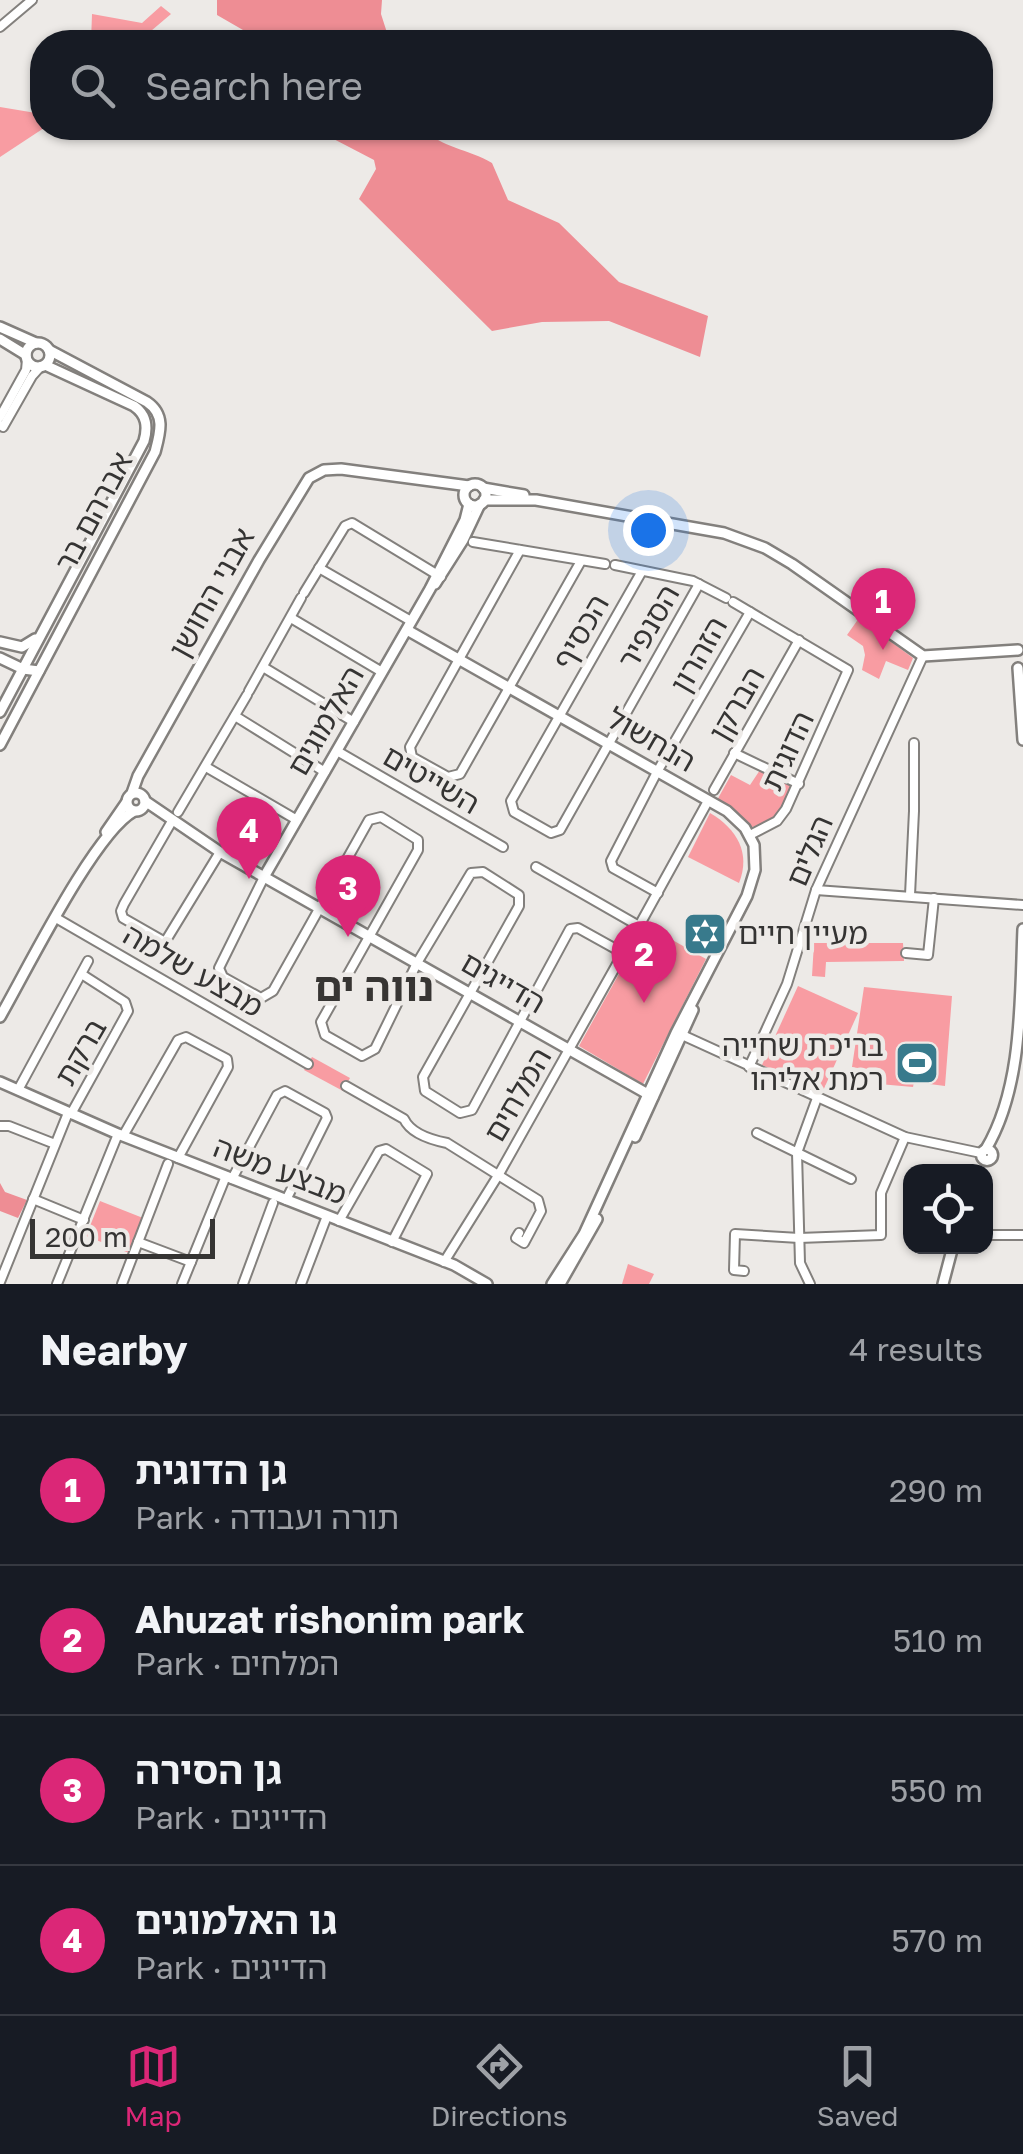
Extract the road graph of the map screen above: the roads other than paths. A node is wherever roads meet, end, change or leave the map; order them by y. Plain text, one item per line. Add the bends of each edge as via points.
1 (32, 0) edge
2 (0, 11) edge
3 (1, 26) edge
4 (0, 327) edge
5 (0, 340) edge
6 (36, 343) junction
7 (49, 350) junction
8 (27, 358) junction
9 (43, 365) junction
10 (1, 423) edge
11 (482, 488) junction
12 (467, 495) junction
13 (536, 500) junction
14 (482, 502) junction
15 (473, 542) dead end
16 (520, 550) junction
17 (581, 561) junction
18 (319, 568) junction
19 (642, 571) junction
20 (439, 575) junction
21 (699, 584) junction
22 (750, 612) junction
23 (291, 618) junction
24 (409, 626) junction
25 (44, 630) junction
26 (799, 640) junction
27 (0, 644) edge
28 (923, 656) junction
29 (29, 658) junction
30 (457, 658) junction
31 (0, 659) edge
32 (1019, 659) edge
33 (263, 667) junction
34 (22, 669) junction
35 (39, 671) junction
36 (382, 672) junction
37 (508, 688) junction
38 (8, 697) junction
39 (0, 712) edge
40 (235, 716) junction
41 (558, 716) junction
42 (354, 722) junction
43 (1023, 740) edge
44 (914, 743) dead end
45 (608, 744) junction
46 (0, 745) edge
47 (337, 751) junction
48 (734, 753) junction
49 (206, 768) junction
50 (324, 772) junction
51 (657, 772) junction
52 (799, 784) junction
53 (714, 790) dead end
54 (708, 801) junction
55 (137, 802) junction
56 (178, 812) dead end
57 (297, 820) junction
58 (172, 822) junction
59 (750, 835) junction
60 (503, 847) dead end
61 (220, 852) junction
62 (536, 867) dead end
63 (264, 877) junction
64 (816, 890) junction
65 (658, 893) junction
66 (910, 894) junction
67 (934, 898) junction
68 (1023, 905) edge
69 (318, 908) junction
70 (56, 918) junction
71 (1023, 928) edge
72 (369, 936) junction
73 (906, 953) dead end
74 (88, 961) dead end
75 (417, 963) junction
76 (82, 975) junction
77 (468, 992) junction
78 (0, 1018) edge
79 (518, 1020) junction
80 (1023, 1024) edge
81 (680, 1034) junction
82 (570, 1050) junction
83 (308, 1064) dead end
84 (1019, 1064) edge
85 (748, 1067) junction
86 (0, 1082) edge
87 (346, 1086) dead end
88 (0, 1090) edge
89 (18, 1090) junction
90 (650, 1096) junction
91 (817, 1098) junction
92 (54, 1106) junction
93 (70, 1114) junction
94 (0, 1126) edge
95 (757, 1132) dead end
96 (121, 1135) junction
97 (905, 1138) junction
98 (55, 1144) junction
99 (797, 1153) junction
100 (986, 1155) junction
101 (178, 1158) junction
102 (168, 1164) dead end
103 (983, 1164) edge
104 (499, 1174) junction
105 (229, 1177) junction
106 (851, 1179) dead end
107 (33, 1199) junction
108 (286, 1200) junction
109 (273, 1203) dead end
110 (327, 1216) junction
111 (84, 1220) junction
112 (338, 1221) junction
113 (519, 1233) dead end
114 (1023, 1234) edge
115 (993, 1235) edge
116 (799, 1238) junction
117 (138, 1242) junction
118 (392, 1242) junction
119 (953, 1254) edge
120 (191, 1262) junction
121 (444, 1262) junction
122 (2, 1270) edge
123 (744, 1271) dead end
124 (468, 1272) junction
125 (0, 1282) edge
126 (245, 1283) edge
127 (57, 1284) edge
128 (122, 1284) edge
129 (182, 1284) edge
130 (302, 1284) edge
131 (462, 1284) edge
132 (487, 1284) edge
133 (552, 1284) edge
134 (560, 1284) edge
135 (810, 1284) edge
136 (946, 1284) edge

1 - 3 street
2 - 3 street
4 - 6 street
5 - 8 street
6 - 7 street
6 - 8 street
7 - 9 street
7 - 35 street, אברהם בר via 156,408 160,428 154,452
8 - 9 street
8 - 10 street
9 - 10 street
9 - 25 street, אברהם בר via 134,406 147,428
11 - 12 street
11 - 13 street
11 - 14 street
12 - 14 street
12 - 20 street, האלמוגים via 465,520
12 - 55 street, אבני החושן via 429,481 341,468 316,474 302,487 157,742
13 - 14 street
13 - 28 street via 698,527 765,548
14 - 20 street, האלמוגים
15 - 16 street
16 - 17 street
16 - 30 street
17 - 19 street
17 - 37 street
18 - 20 street via 352,523
18 - 23 street
18 - 24 street
19 - 21 street
19 - 41 street, הכסיף
20 - 24 street, האלמוגים
21 - 22 street
21 - 45 street, הסנפיר
22 - 26 street
22 - 51 street, הזהרון
23 - 33 street
23 - 36 street
24 - 30 street, הנחשול
24 - 36 street, האלמוגים
25 - 27 street via 27,646
25 - 29 street, אברהם בר
26 - 48 street, הברקן
26 - 52 street, הדוגית via 848,670
27 - 29 street
28 - 32 street
28 - 64 street, הגלים
29 - 34 street, אברהם בר
29 - 35 street
30 - 37 street, הנחשול
30 - 37 street via 410,746 412,757 448,777 460,774
31 - 34 street
31 - 38 street via 12,676
32 - 43 street
33 - 40 street
33 - 42 street
34 - 35 street
34 - 38 street, אברהם בר
35 - 46 street, אברהם בר
36 - 42 street, האלמוגים
37 - 41 street, הנחשול
38 - 39 street, אברהם בר
40 - 49 street
40 - 50 street
41 - 45 street, הנחשול
41 - 45 street, הכסיף via 512,801 514,812 557,833
42 - 47 street, האלמוגים
44 - 66 street
45 - 51 street, הנחשול
47 - 50 street, האלמוגים
47 - 60 street, השייטים
48 - 52 street
48 - 53 street, הברקן
49 - 56 street
49 - 57 street
50 - 57 street, האלמוגים
51 - 54 street, הנחשול
51 - 65 street, הזהרון via 611,864
52 - 59 street, הדוגית via 777,821
54 - 59 street, הנחשול
54 - 65 street
55 - 58 street, הדייגים
55 - 70 street, אבני החושן via 114,816
57 - 63 street, האלמוגים
58 - 61 street, הדייגים
58 - 61 street via 121,911 159,941 169,939
59 - 81 street via 754,875
61 - 63 street, הדייגים
62 - 65 street via 639,926
63 - 69 street, הדייגים
63 - 69 street via 219,968 248,991 270,995
64 - 66 street
64 - 85 street, הגלים via 787,984
66 - 67 street
67 - 68 street
67 - 73 street via 928,955
69 - 72 street, הדייגים
69 - 72 street via 369,820 381,817 417,838 419,847
70 - 78 street, אבני החושן
70 - 83 street, מבצע שלמה
71 - 84 street
72 - 75 street, הדייגים
72 - 75 street via 321,1022 325,1035 362,1056 372,1052
74 - 76 street, ברקת
75 - 77 street, הדייגים
75 - 77 street via 471,873 482,872 519,895 521,903
76 - 89 street, ברקת
76 - 93 street, ברקת via 125,1002 128,1011
77 - 79 street, הדייגים
77 - 79 street via 422,1083 425,1092 460,1113 472,1110
79 - 82 street, הדייגים
79 - 82 street, המלחים via 570,929 625,951
80 - 84 street
81 - 85 street
81 - 90 street
82 - 90 street, הדייגים
82 - 104 street, המלחים
84 - 100 street
85 - 91 street
86 - 89 street, מבצע משה
87 - 104 street
88 - 92 street, מבצע משה
89 - 92 street, מבצע משה
90 - 133 street via 584,1234
90 - 134 street via 591,1233
91 - 97 street
91 - 99 street
92 - 93 street, מבצע משה
93 - 96 street, מבצע משה
93 - 98 street
94 - 98 street
95 - 99 street
96 - 101 street, מבצע משה
96 - 101 street via 178,1040 186,1038 227,1059 228,1067
96 - 111 street
97 - 100 street
97 - 116 street via 881,1193 882,1235
98 - 107 street
99 - 106 street
99 - 116 street
100 - 103 street
101 - 105 street, מבצע משה
102 - 117 street
104 - 113 street via 540,1204 524,1242 516,1238
104 - 121 street, המלחים
105 - 108 street, מבצע משה
105 - 108 street via 277,1095 286,1092 327,1118
105 - 120 street
107 - 111 street
107 - 122 street
108 - 110 street, מבצע משה
109 - 126 street
110 - 112 street, מבצע משה
110 - 130 street
111 - 127 street
112 - 118 street, מבצע משה
112 - 118 street via 386,1149 427,1174
114 - 115 street
116 - 123 street via 735,1234 734,1270
116 - 135 street
117 - 120 street
117 - 128 street
118 - 121 street, מבצע משה
119 - 136 street
120 - 129 street
121 - 124 street, מבצע משה
122 - 125 street
124 - 131 street
124 - 132 street, מבצע משה

